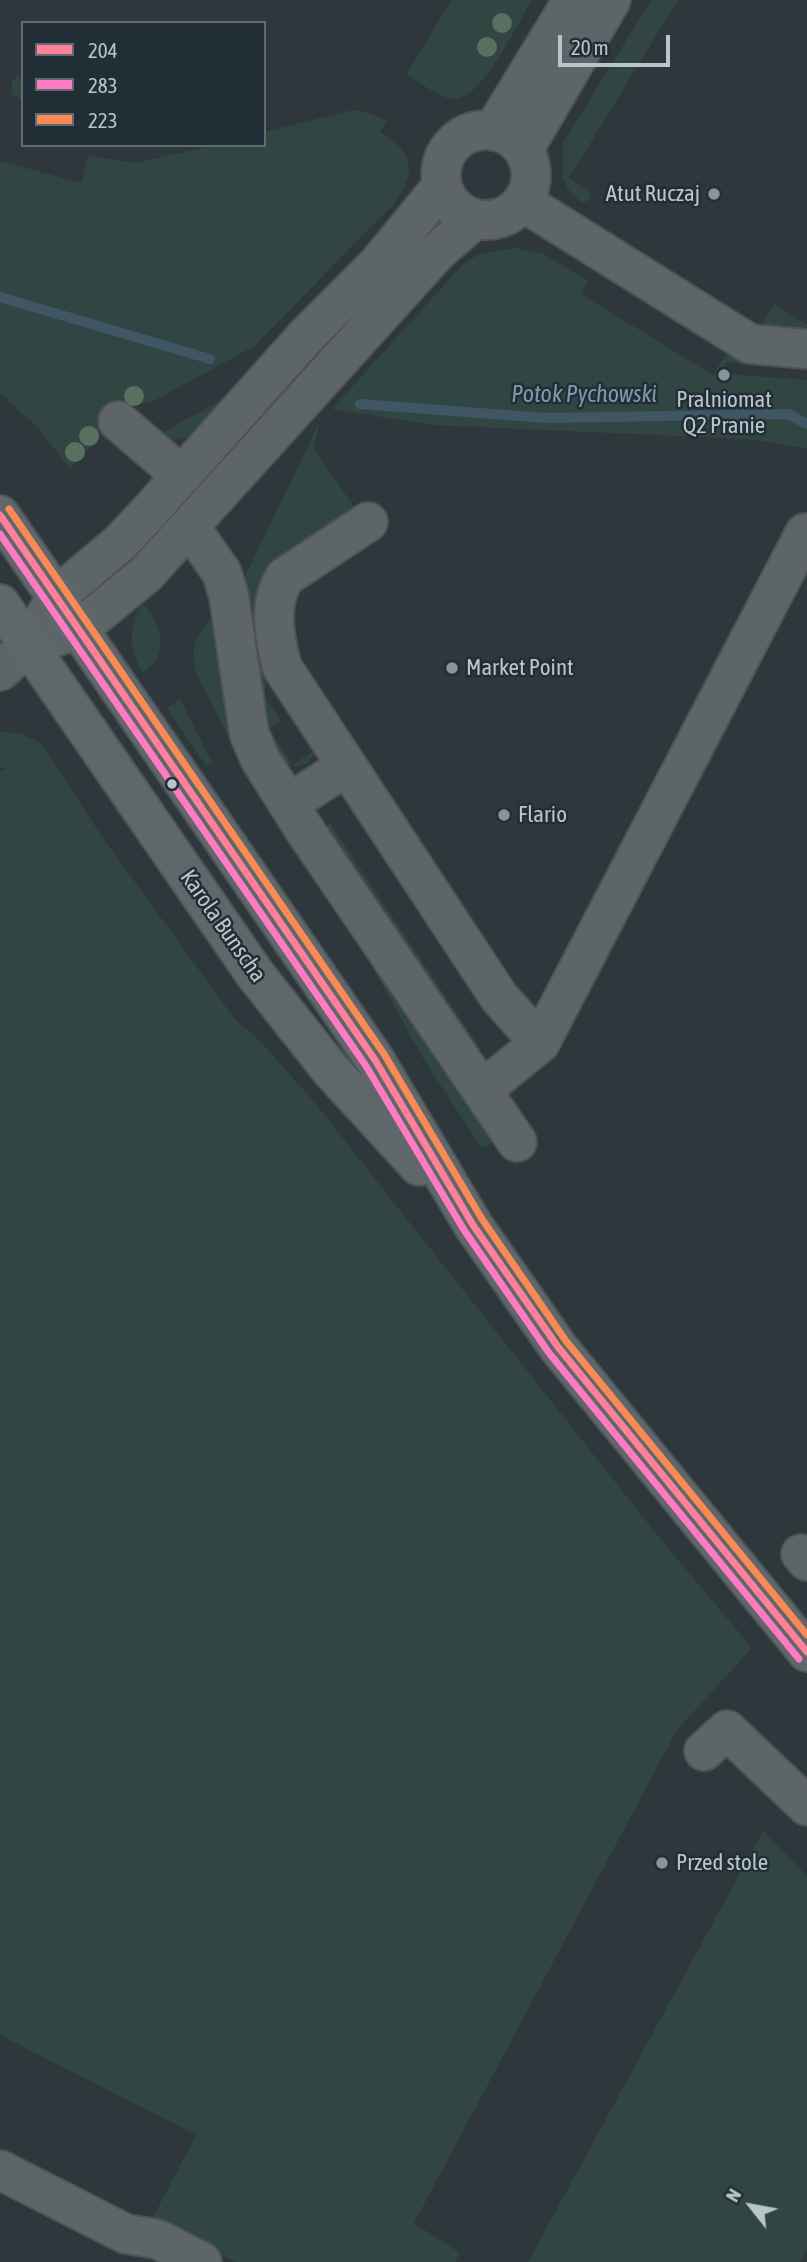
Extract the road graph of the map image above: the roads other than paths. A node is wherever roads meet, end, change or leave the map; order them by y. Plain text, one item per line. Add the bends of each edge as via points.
1 (573, 0) edge
2 (611, 0) edge
3 (508, 140) junction
4 (442, 186) junction
5 (523, 202) junction
6 (475, 219) junction
7 (807, 349) edge
8 (118, 421) dead end
9 (182, 476) junction
10 (0, 515) edge
11 (368, 522) dead end
12 (190, 527) junction
13 (805, 533) dead end
14 (57, 596) junction
15 (0, 604) edge
16 (79, 629) junction
17 (28, 646) junction
18 (0, 670) edge
19 (347, 766) junction
20 (288, 804) junction
21 (540, 1042) junction
22 (482, 1090) junction
23 (517, 1142) dead end
24 (473, 1225) junction
25 (807, 1652) edge
26 (704, 1751) dead end
27 (807, 1806) edge
28 (0, 2171) edge
29 (202, 2262) edge

1 - 3 street
2 - 3 street
3 - 4 street via 470,133 451,147 443,165
3 - 5 street via 532,176
4 - 6 street via 453,205
4 - 9 street via 378,264 307,335
5 - 6 street via 496,219
5 - 7 street via 750,344
6 - 12 street via 437,252
8 - 9 street
9 - 14 street via 121,542
10 - 14 main road, Karola Bunscha
11 - 19 street via 285,577 276,590 273,607 282,667
12 - 16 street via 146,574
12 - 20 street via 222,573 234,617 249,733
13 - 21 street
14 - 16 main road, Karola Bunscha
14 - 17 street
15 - 17 main road, Karola Bunscha
16 - 17 street
16 - 24 main road, Karola Bunscha via 375,1060
17 - 18 street
17 - 24 main road, Karola Bunscha via 255,974 330,1069
19 - 20 street
19 - 21 street via 499,997
20 - 22 street
21 - 22 street
22 - 23 street
24 - 25 main road, Karola Bunscha via 558,1346
26 - 27 street via 727,1730
28 - 29 street via 126,2234 157,2239

